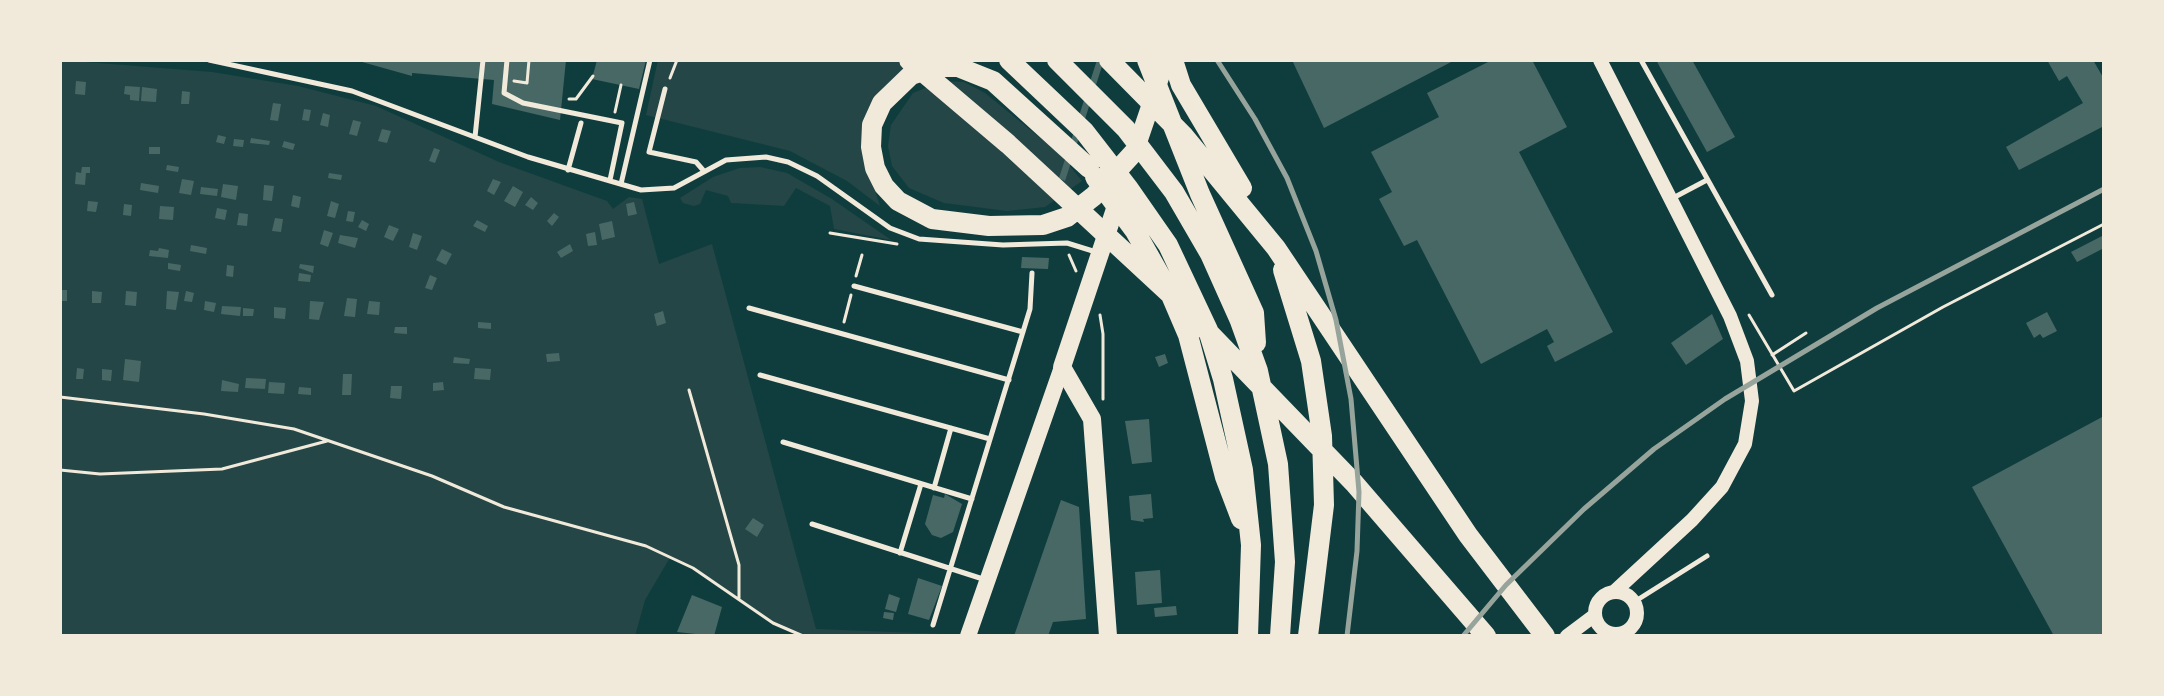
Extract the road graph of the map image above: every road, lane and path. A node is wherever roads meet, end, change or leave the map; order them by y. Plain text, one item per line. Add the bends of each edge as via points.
1 (209, 60) edge
2 (483, 60) edge
3 (507, 60) edge
4 (529, 60) edge
5 (650, 60) edge
6 (677, 60) edge
7 (909, 60) edge
8 (982, 60) edge
9 (1009, 60) edge
10 (1057, 60) edge
11 (1109, 60) edge
12 (1600, 60) edge
13 (1641, 60) edge
14 (1162, 64) edge
15 (593, 76) dead end
16 (665, 89) joint
17 (510, 93) dead end
18 (563, 98) dead end
19 (581, 123) dead end
20 (475, 137) junction
21 (1136, 150) junction
22 (1089, 168) junction
23 (568, 170) junction
24 (703, 170) junction
25 (1707, 180) junction
26 (610, 181) junction
27 (621, 184) junction
28 (1671, 199) junction
29 (2104, 224) edge
30 (830, 233) dead end
31 (924, 240) junction
32 (1103, 245) junction
33 (1032, 273) dead end
34 (1092, 277) junction
35 (854, 286) dead end
36 (1772, 295) dead end
37 (749, 308) dead end
38 (1745, 309) dead end
39 (1023, 332) junction
40 (1806, 333) dead end
41 (1772, 355) junction
42 (1062, 367) junction
43 (1258, 371) junction
44 (760, 375) dead end
45 (1009, 380) junction
46 (689, 390) dead end
47 (60, 397) edge
48 (1103, 400) dead end
49 (951, 428) junction
50 (990, 439) junction
51 (327, 441) junction
52 (783, 442) dead end
53 (60, 470) edge
54 (921, 484) junction
55 (934, 488) junction
56 (972, 499) junction
57 (812, 524) dead end
58 (1251, 545) junction
59 (900, 553) junction
60 (1707, 556) dead end
61 (950, 569) junction
62 (986, 581) junction
63 (1614, 592) junction
64 (739, 598) junction
65 (1634, 602) junction
66 (1595, 615) junction
67 (933, 625) dead end
68 (1623, 634) edge
69 (803, 636) edge
70 (968, 636) edge
71 (1108, 636) edge
72 (1248, 636) edge
73 (1280, 636) edge
74 (1308, 636) edge
75 (1486, 636) edge
76 (1545, 636) edge
77 (1567, 636) edge

1 - 20 lane via 352,91
2 - 20 lane
3 - 26 lane via 504,93 523,103 622,123
4 - 17 path via 527,83 511,81
5 - 27 lane
6 - 16 path
7 - 75 highway via 1079,208 1196,319 1354,483
8 - 22 highway via 1068,138
9 - 58 highway via 1107,159 1181,269 1223,379 1243,470
10 - 43 highway via 1126,129 1174,192 1224,281
11 - 76 highway via 1184,136 1276,248 1460,524
12 - 28 street
13 - 25 lane
14 - 21 main road
14 - 43 highway via 1200,194 1254,313
14 - 74 highway via 1181,85 1251,204 1289,284 1316,385 1324,486
15 - 18 path via 576,99
16 - 24 lane via 649,152 696,162
19 - 23 lane
20 - 23 lane
21 - 22 highway via 1067,217 1043,225 989,226 932,219 898,201 884,186 871,147 872,125 882,103 911,75 958,67 993,81
21 - 32 main road
22 - 58 highway via 1135,231 1182,321 1204,385 1225,477
23 - 26 lane
24 - 27 lane via 667,190
24 - 31 lane via 738,158 788,162 817,176 890,228
25 - 28 lane
25 - 36 lane
26 - 27 lane
28 - 63 street via 1737,330 1751,383 1748,435 1733,470 1692,520
29 - 41 path via 1794,391
30 - 31 path via 903,245
31 - 32 lane
32 - 34 main road
33 - 39 lane
34 - 42 main road
34 - 48 path via 1103,334
35 - 39 lane
37 - 45 lane
38 - 41 path
39 - 45 lane
40 - 41 path
42 - 62 main road
42 - 71 main road via 1092,419
43 - 73 highway via 1272,424 1283,509
44 - 49 lane
45 - 50 lane
46 - 64 path via 739,565
47 - 51 path via 204,414 294,429
49 - 50 lane
49 - 55 lane
50 - 56 lane
51 - 53 path via 222,469 100,474
51 - 64 path via 504,507 646,546
52 - 54 lane
54 - 55 lane
54 - 59 lane
55 - 56 lane
56 - 61 lane
57 - 59 lane
58 - 72 highway
59 - 61 lane
60 - 65 lane
61 - 62 lane
61 - 67 lane
62 - 70 main road
63 - 65 street
63 - 66 street via 1600,599
64 - 69 path via 779,627
65 - 68 street via 1635,622
66 - 68 street via 1604,630
66 - 77 street

